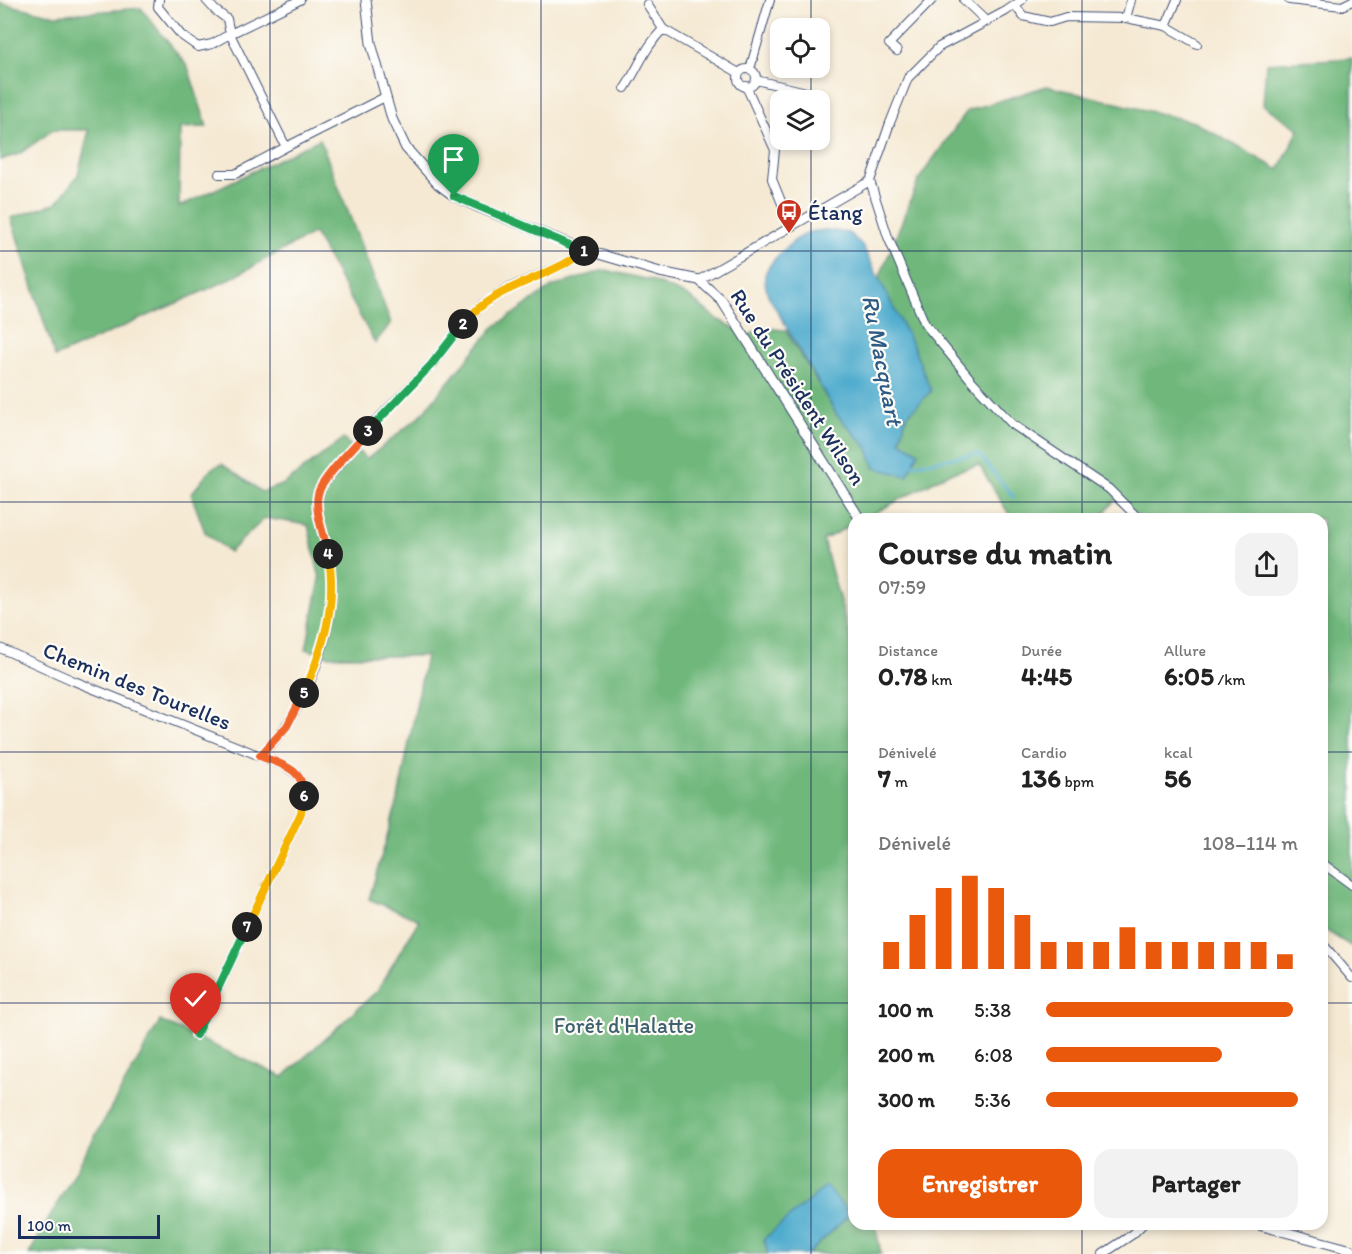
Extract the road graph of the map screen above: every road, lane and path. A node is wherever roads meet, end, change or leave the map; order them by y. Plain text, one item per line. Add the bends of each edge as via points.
1 (159, 0) edge
2 (206, 0) edge
3 (300, 0) edge
4 (366, 0) edge
5 (770, 0) edge
6 (933, 0) edge
7 (964, 0) edge
8 (1131, 0) edge
9 (1177, 0) edge
10 (1288, 0) edge
11 (1352, 1) edge
12 (1018, 3) edge
13 (647, 4) dead end
14 (1126, 18) junction
15 (986, 21) junction
16 (1166, 26) junction
17 (663, 29) junction
18 (231, 34) junction
19 (1197, 44) dead end
20 (897, 51) dead end
21 (750, 69) junction
22 (739, 73) junction
23 (756, 80) junction
24 (746, 86) junction
25 (625, 88) dead end
26 (798, 90) edge
27 (385, 97) junction
28 (286, 147) junction
29 (219, 174) dead end
30 (870, 181) junction
31 (791, 226) junction
32 (585, 250) junction
33 (699, 280) junction
34 (856, 513) edge
35 (1133, 513) edge
36 (0, 648) edge
37 (260, 756) junction
38 (1328, 867) edge
39 (1352, 885) edge
40 (1328, 950) edge
41 (1352, 978) edge
42 (196, 1035) dead end
43 (1136, 1230) edge
44 (1277, 1230) edge
45 (1352, 1250) edge
46 (1103, 1254) edge

1 - 18 street via 158,7 181,35 198,47
2 - 18 street via 228,19
3 - 18 street
4 - 27 street
5 - 21 street
6 - 20 street via 889,44
7 - 15 street
8 - 14 street
9 - 16 street
10 - 11 street via 1342,6
12 - 14 street via 1023,16 1050,22 1066,17
12 - 15 street
13 - 17 street
14 - 16 street
15 - 30 street via 939,47 908,78
16 - 19 street
17 - 22 street
17 - 25 street via 651,41
18 - 28 street
21 - 22 street
21 - 23 street
22 - 24 street via 739,82
23 - 24 street
23 - 26 street
24 - 31 street via 775,150 772,179
27 - 28 street
27 - 32 street via 406,148 438,184 480,208
28 - 29 street via 235,174
30 - 31 street
30 - 35 street via 888,237 925,324 1012,424 1109,489
31 - 33 street
32 - 33 street
32 - 37 street via 565,264 511,287 483,304 327,478 318,493 330,564 330,614 303,696 287,726
33 - 34 street, Rue du Président Wilson via 722,301
36 - 37 street, Chemin des Tourelles
37 - 42 street, Chemin des Tourelles via 294,770 302,779 303,805
38 - 39 street
40 - 41 street
43 - 46 street
44 - 45 street

